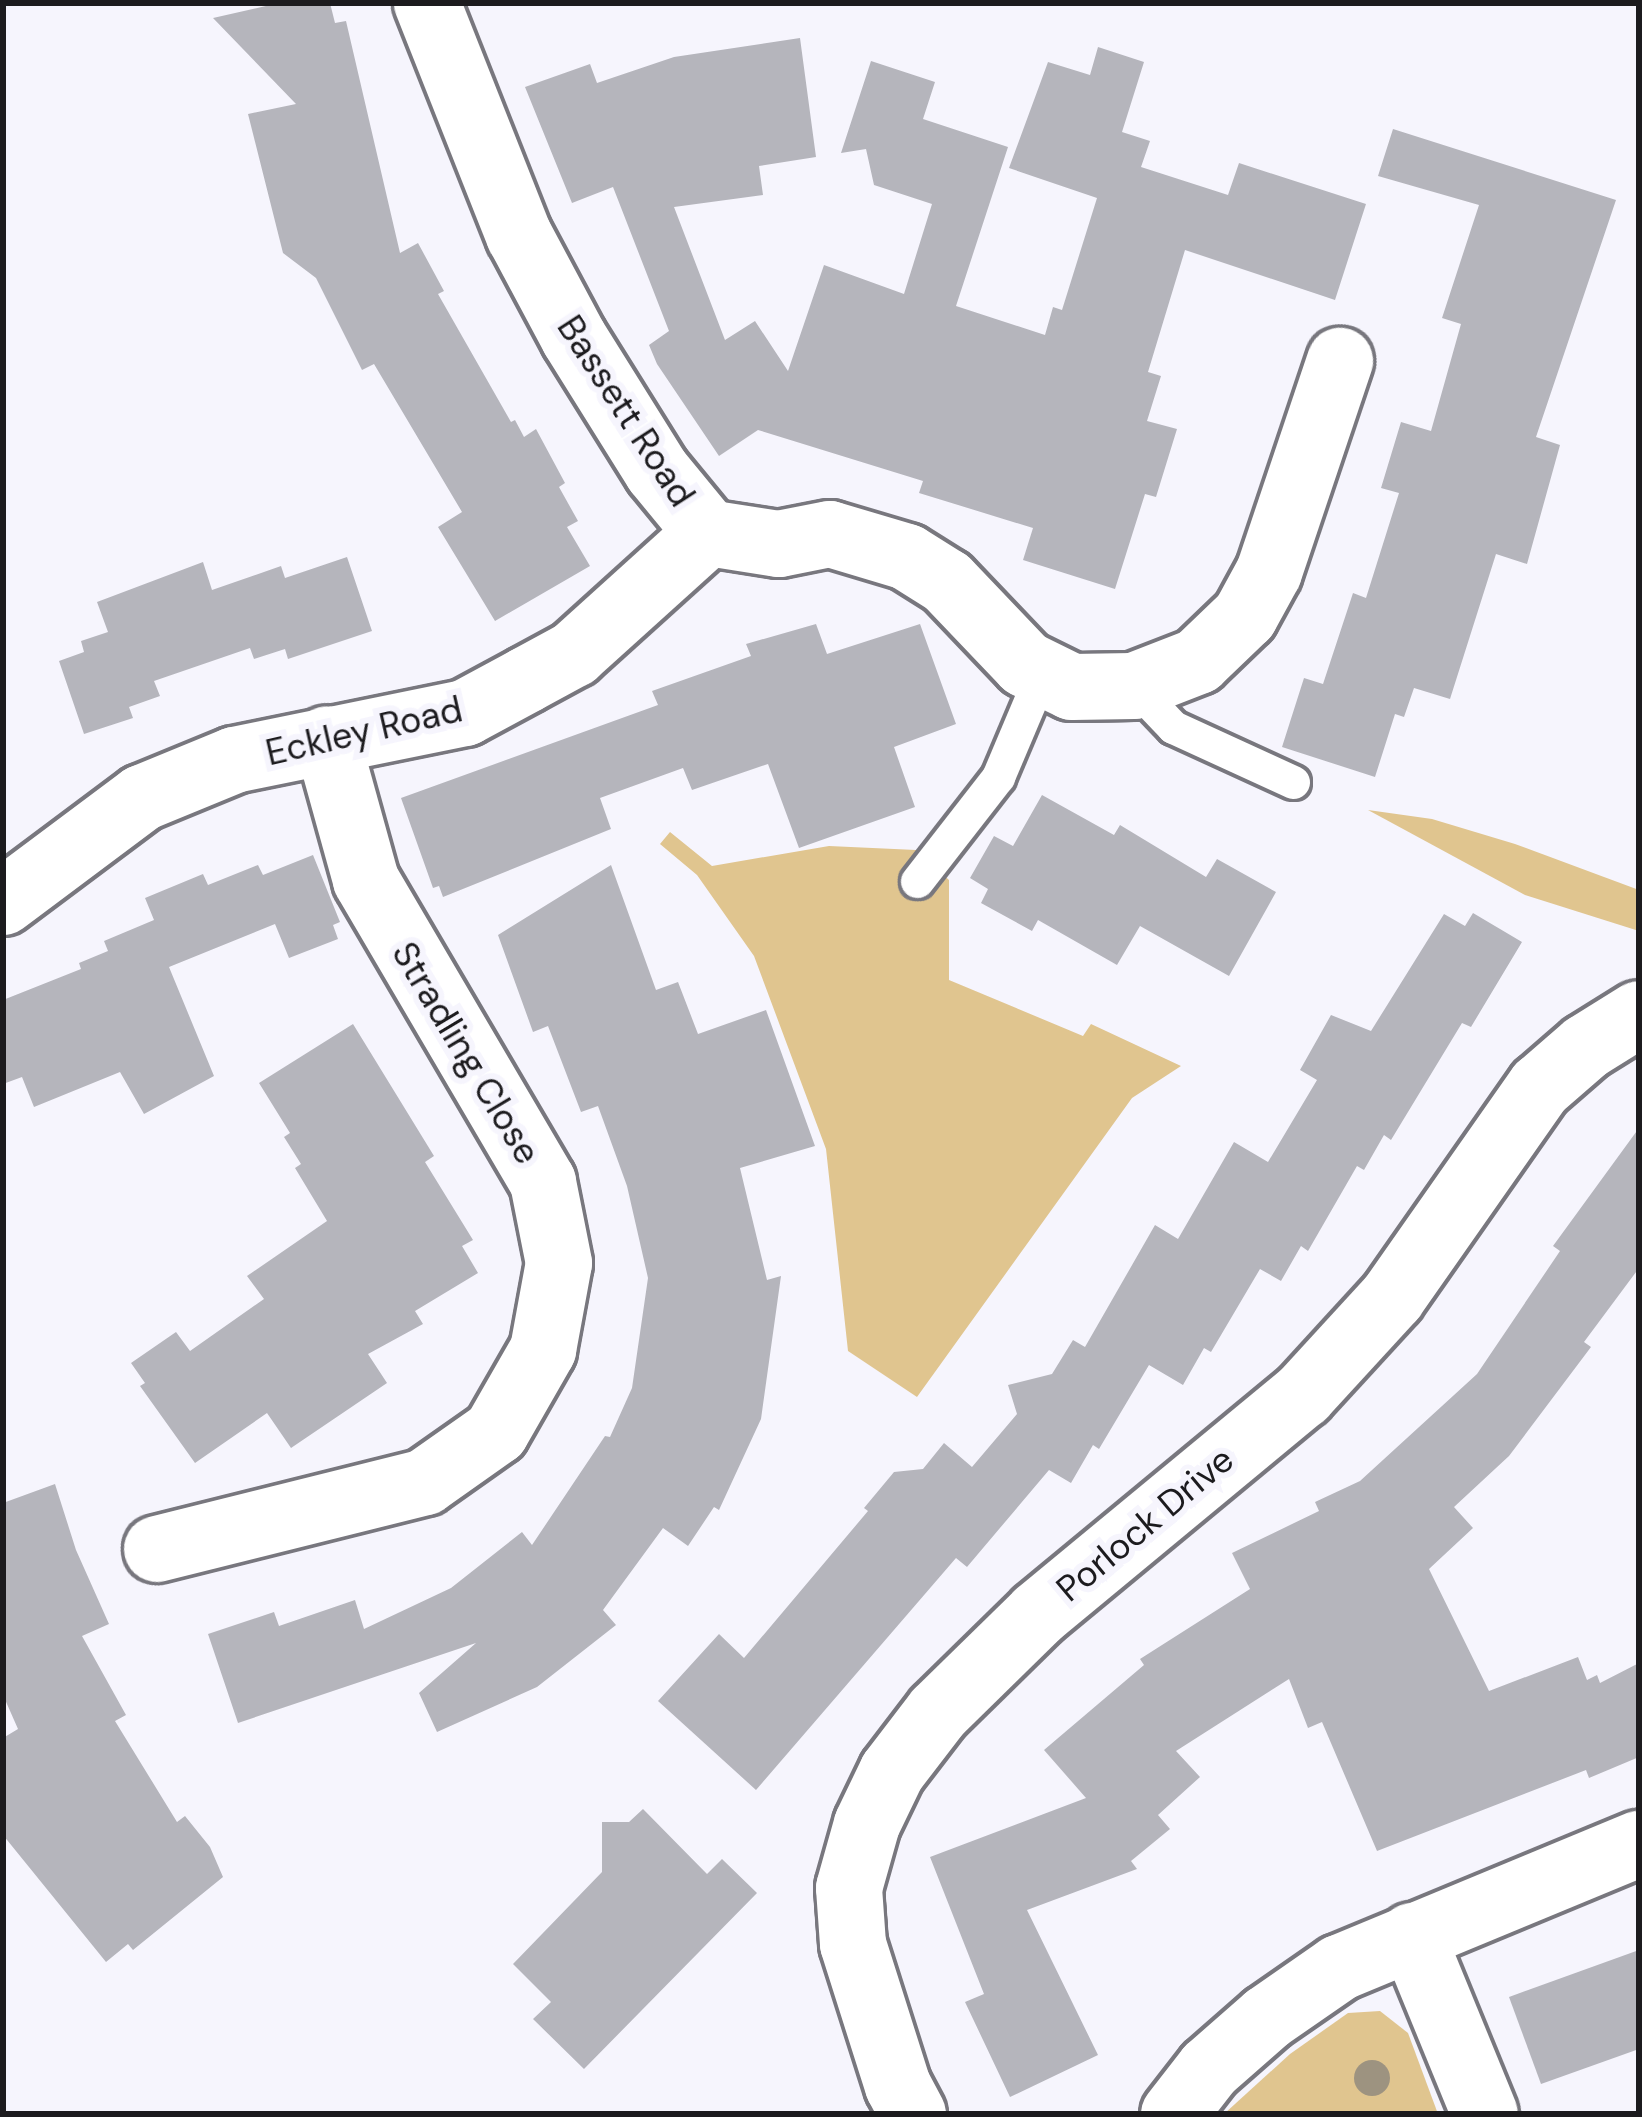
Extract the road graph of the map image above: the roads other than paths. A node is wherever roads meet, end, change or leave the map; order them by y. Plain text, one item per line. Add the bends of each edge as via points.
1 (443, 7) edge
2 (1340, 361) dead end
3 (709, 533) junction
4 (1042, 673) junction
5 (1134, 686) junction
6 (327, 739) junction
7 (1293, 782) dead end
8 (917, 881) dead end
9 (3, 902) edge
10 (1639, 1014) edge
11 (157, 1549) dead end
12 (1639, 1844) edge
13 (1412, 1936) junction
14 (914, 2114) edge
15 (1174, 2114) edge
16 (1485, 2114) edge

1 - 3 street, Bassett Road via 519,235 657,471
2 - 5 street, Bassett Road via 1269,572 1245,616 1198,661
3 - 4 street, Bassett Road via 779,544 830,534 908,557
3 - 6 street, Eckley Road via 562,661 464,712
4 - 5 street, Bassett Road via 1072,687
4 - 8 lane via 998,777
5 - 7 lane via 1173,727
6 - 9 street, Eckley Road via 234,760 142,798
6 - 11 street, Stradling Close via 366,880 543,1182 560,1263 543,1350 496,1432 425,1482
10 - 14 street, Porlock Drive via 1540,1087 1392,1298 1303,1395 1038,1614 938,1712 892,1772 849,1888 853,1944
12 - 13 street
13 - 15 street via 1339,1968 1267,2018 1209,2069
13 - 16 street

